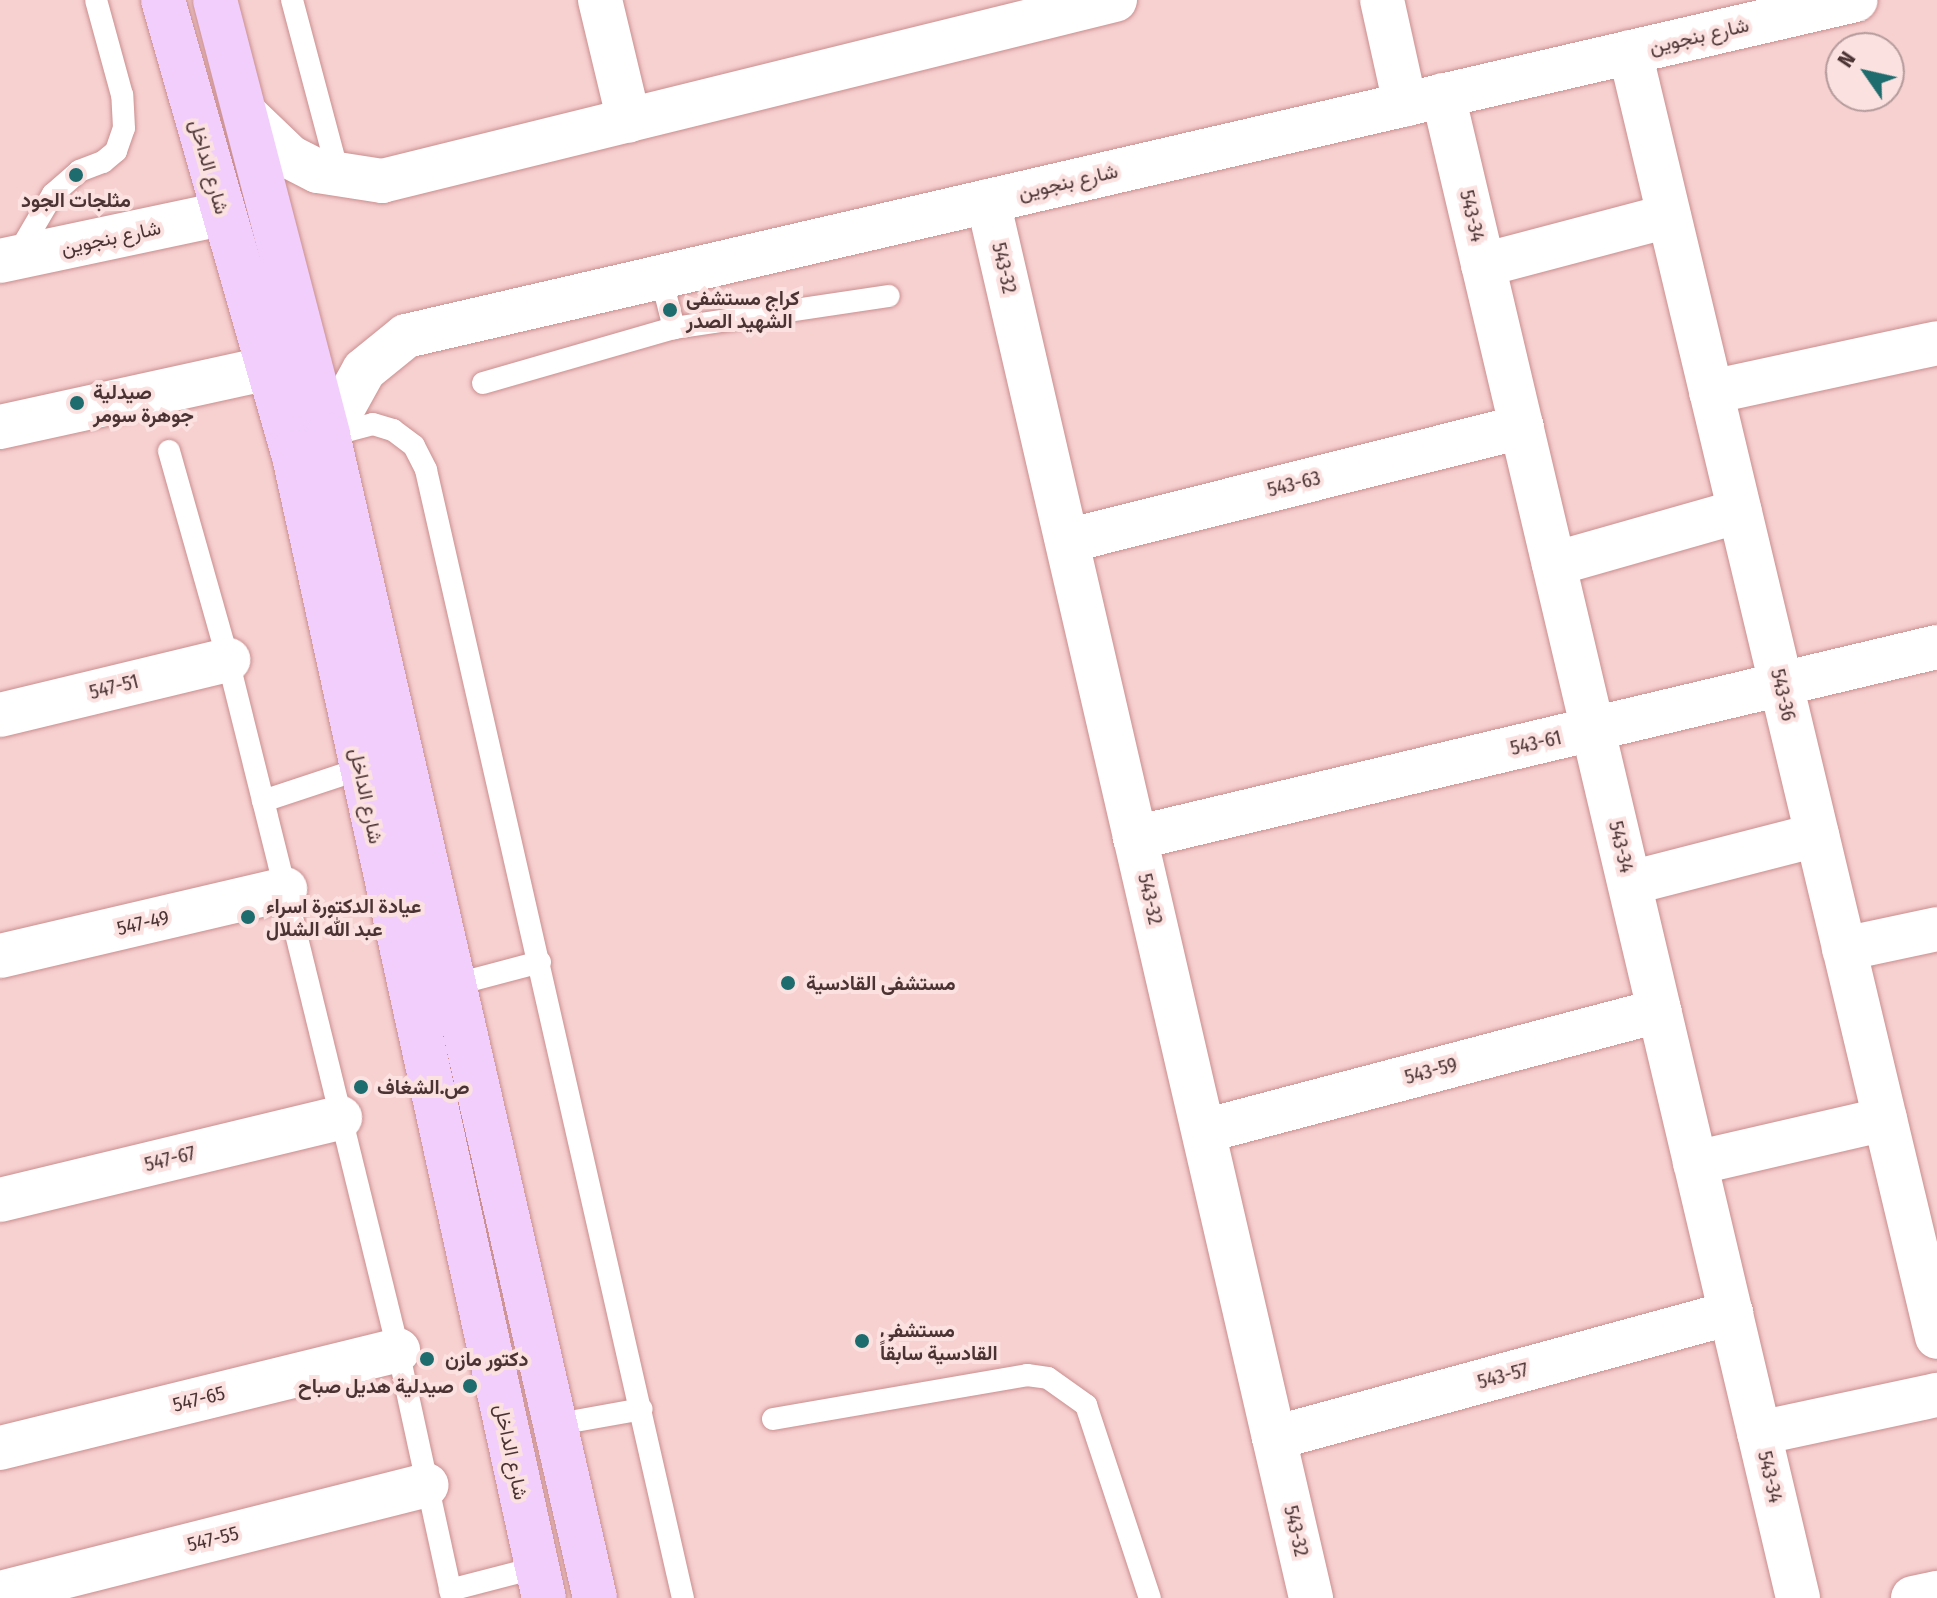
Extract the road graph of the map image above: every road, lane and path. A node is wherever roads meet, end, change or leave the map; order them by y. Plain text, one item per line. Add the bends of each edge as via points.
1 (96, 0) edge
2 (163, 0) edge
3 (215, 0) edge
4 (292, 0) edge
5 (600, 0) edge
6 (1115, 0) edge
7 (1382, 0) edge
8 (1856, 0) edge
9 (1630, 52) junction
10 (1424, 100) junction
11 (246, 115) junction
12 (629, 121) junction
13 (339, 177) junction
14 (988, 201) junction
15 (222, 214) junction
16 (1669, 216) junction
17 (8, 260) edge
18 (1483, 265) junction
19 (661, 277) junction
20 (889, 296) dead end
21 (674, 328) junction
22 (1937, 343) edge
23 (268, 368) junction
24 (483, 383) dead end
25 (1711, 392) junction
26 (0, 427) edge
27 (1522, 427) junction
28 (328, 435) junction
29 (169, 451) dead end
30 (1740, 511) junction
31 (1067, 541) junction
32 (1554, 564) junction
33 (1937, 647) edge
34 (228, 660) junction
35 (1780, 684) junction
36 (0, 715) edge
37 (1593, 730) junction
38 (360, 769) junction
39 (263, 801) junction
40 (1817, 835) junction
41 (1135, 838) junction
42 (1630, 883) junction
43 (285, 889) junction
44 (1937, 929) edge
45 (1844, 949) junction
46 (0, 956) edge
47 (540, 962) junction
48 (453, 985) junction
49 (1659, 1011) junction
50 (340, 1118) junction
51 (1885, 1119) junction
52 (1204, 1131) junction
53 (1695, 1163) junction
54 (0, 1200) edge
55 (1930, 1279) edge
56 (1731, 1313) junction
57 (1937, 1337) edge
58 (398, 1350) junction
59 (1937, 1395) edge
60 (642, 1409) junction
61 (773, 1419) dead end
62 (553, 1425) junction
63 (1759, 1433) junction
64 (1274, 1438) junction
65 (0, 1448) edge
66 (427, 1485) junction
67 (540, 1583) edge
68 (0, 1593) edge
69 (1937, 1593) edge
70 (451, 1594) edge
71 (595, 1598) edge
72 (683, 1598) edge
73 (1150, 1598) edge
74 (1311, 1598) edge
75 (1798, 1598) edge
76 (1913, 1598) edge

1 - 17 lane via 122,95 124,128 116,151 79,171 53,194
2 - 15 main road, شارع الداخل
3 - 11 main road
4 - 13 lane
5 - 12 street
6 - 12 street
7 - 10 street, 543-34
8 - 9 street, شارع بنجوين
9 - 10 street, شارع بنجوين
9 - 16 street, 543-36
10 - 14 street, شارع بنجوين
10 - 18 street, 543-34
11 - 13 street via 290,157
11 - 28 main road
12 - 13 street via 382,181
14 - 19 street, شارع بنجوين
14 - 31 street, 543-32
15 - 17 street, شارع بنجوين
15 - 23 main road, شارع الداخل
16 - 18 street
16 - 25 street, 543-36
18 - 27 street, 543-34
19 - 21 lane
19 - 28 street, شارع بنجوين via 406,336 364,370
20 - 21 lane
21 - 24 lane
22 - 25 street
23 - 26 street
23 - 38 main road, شارع الداخل via 293,452
25 - 30 street, 543-36
27 - 31 street, 543-63
27 - 32 street, 543-34
28 - 47 lane via 373,424 393,430 414,446 426,470
28 - 48 main road
29 - 34 lane
30 - 32 street
30 - 35 street, 543-36
31 - 41 street, 543-32
32 - 37 street, 543-34
33 - 35 street, 543-61
34 - 36 street, 547-51
34 - 39 lane
35 - 37 street, 543-61
35 - 40 street, 543-36
37 - 41 street, 543-61
37 - 42 street, 543-34
38 - 39 lane
38 - 67 main road, شارع الداخل
39 - 43 lane
40 - 42 street
40 - 45 street, 543-36
41 - 52 street, 543-32
42 - 49 street, 543-34
43 - 46 street, 547-49
43 - 50 lane
44 - 45 street
45 - 51 street, 543-36
47 - 48 lane
47 - 60 lane
48 - 62 main road
49 - 52 street, 543-59
49 - 53 street, 543-34
50 - 54 street, 547-67
50 - 58 lane
51 - 53 street
51 - 55 street, 543-36
52 - 64 street, 543-32
53 - 56 street, 543-34
55 - 57 street, 543-36
56 - 63 street, 543-34
56 - 64 street, 543-57
58 - 65 street, 547-65
58 - 66 lane
59 - 63 street
60 - 62 lane
60 - 72 lane
61 - 73 lane via 1027,1375 1048,1378 1086,1405
62 - 71 main road
63 - 75 street, 543-34
64 - 74 street, 543-32
66 - 68 street, 547-55
66 - 70 lane
67 - 70 lane
69 - 76 street

